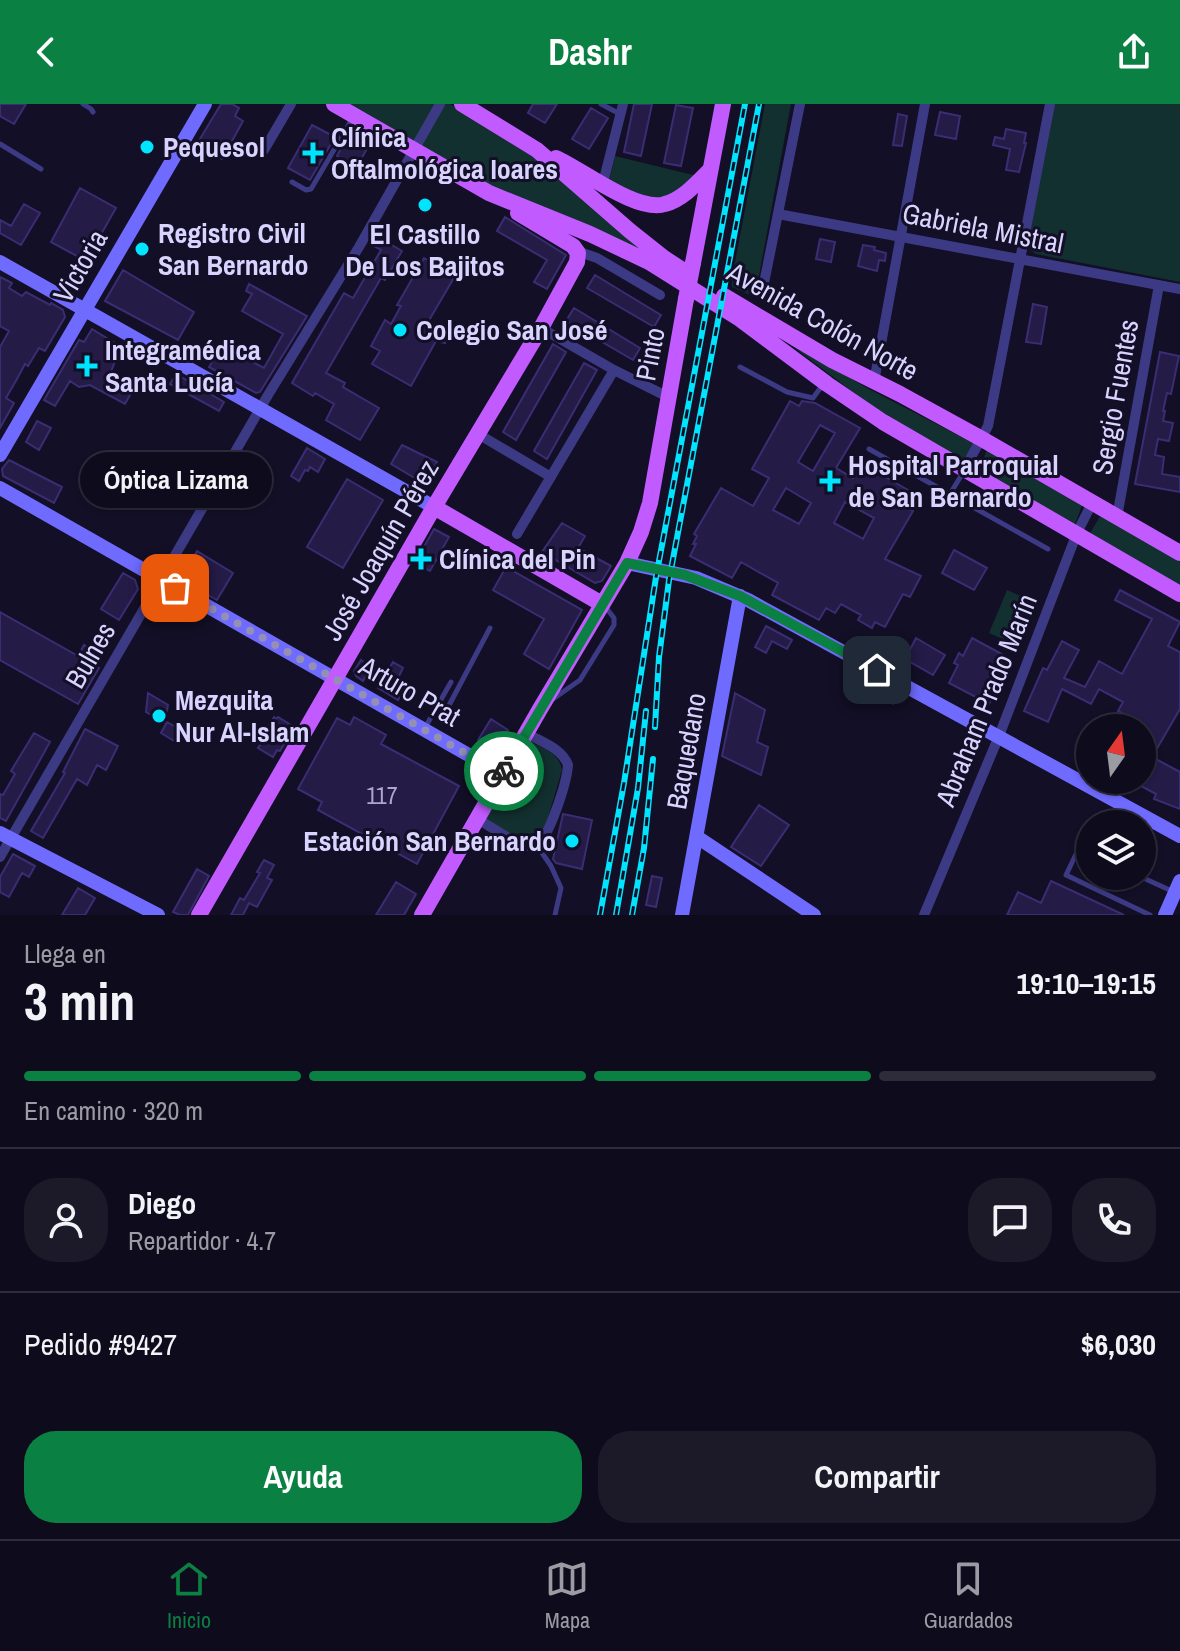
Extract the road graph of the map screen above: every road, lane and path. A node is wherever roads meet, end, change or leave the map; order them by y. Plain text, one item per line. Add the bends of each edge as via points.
1 (83, 104) edge
2 (205, 104) edge
3 (291, 104) edge
4 (334, 104) edge
5 (440, 104) edge
6 (462, 104) edge
7 (601, 104) edge
8 (723, 104) edge
9 (800, 104) edge
10 (925, 104) edge
11 (1050, 104) edge
12 (622, 109) edge
13 (93, 112) dead end
14 (354, 116) junction
15 (0, 144) edge
16 (264, 150) dead end
17 (414, 150) junction
18 (537, 150) junction
19 (41, 169) dead end
20 (710, 170) junction
21 (292, 182) dead end
22 (603, 183) junction
23 (506, 201) junction
24 (778, 214) junction
25 (900, 237) junction
26 (577, 251) junction
27 (1020, 259) junction
28 (0, 262) edge
29 (1159, 285) junction
30 (763, 288) dead end
31 (1180, 289) edge
32 (660, 295) dead end
33 (84, 309) junction
34 (541, 328) junction
35 (740, 367) dead end
36 (614, 370) junction
37 (874, 382) junction
38 (825, 383) junction
39 (668, 397) junction
40 (261, 409) junction
41 (478, 434) junction
42 (982, 439) junction
43 (869, 449) dead end
44 (0, 455) edge
45 (965, 468) junction
46 (551, 477) junction
47 (0, 488) edge
48 (950, 494) junction
49 (1092, 503) junction
50 (434, 507) junction
51 (1117, 517) junction
52 (1077, 533) junction
53 (517, 534) dead end
54 (1048, 549) dead end
55 (1180, 553) edge
56 (627, 563) junction
57 (161, 580) junction
58 (1180, 594) edge
59 (740, 596) junction
60 (602, 604) junction
61 (490, 628) dead end
62 (336, 679) junction
63 (451, 682) dead end
64 (901, 683) junction
65 (893, 702) dead end
66 (435, 711) junction
67 (424, 729) junction
68 (526, 733) junction
69 (999, 736) junction
70 (502, 774) junction
71 (476, 818) junction
72 (5, 836) edge
73 (1180, 836) edge
74 (697, 837) junction
75 (538, 847) junction
76 (1076, 854) edge
77 (0, 857) edge
78 (1076, 880) edge
79 (1156, 881) edge
80 (1177, 887) edge
81 (1098, 890) edge
82 (158, 915) edge
83 (199, 915) edge
84 (422, 915) edge
85 (555, 915) edge
86 (682, 915) edge
87 (814, 915) edge
88 (924, 915) edge
89 (1150, 915) edge
90 (1165, 915) edge

1 - 13 lane
2 - 33 street, Victoria
3 - 16 street
4 - 14 main road
5 - 17 street, Bulnes
6 - 18 main road, Avenida Colón Norte
7 - 12 lane
8 - 20 main road, Pinto
9 - 24 street
10 - 25 street
11 - 27 street
12 - 22 street
14 - 17 main road
14 - 21 lane via 311,189
15 - 19 lane
17 - 23 main road
17 - 40 street, Bulnes
18 - 22 main road
18 - 37 main road, Avenida Colón Norte via 664,258
20 - 22 main road via 681,196 659,206 638,203
20 - 39 main road, Pinto, bridge
23 - 26 main road
23 - 38 main road via 649,262 740,319
24 - 25 street, Gabriela Mistral
24 - 30 street
25 - 27 street, Gabriela Mistral
25 - 37 street
26 - 32 street
26 - 34 main road, José Joaquín Pérez via 577,262
27 - 29 street, Gabriela Mistral
27 - 42 street
28 - 33 street
29 - 31 street, Gabriela Mistral
29 - 51 street, Sergio Fuentes
33 - 40 street
33 - 44 street, Victoria
34 - 36 street
34 - 41 main road, José Joaquín Pérez
35 - 38 lane via 793,395 813,398
36 - 39 street
36 - 46 street
37 - 42 main road, Avenida Colón Norte
38 - 45 main road
39 - 56 main road, Pinto via 647,517
40 - 50 street
40 - 57 street, Bulnes
41 - 46 street
41 - 50 main road, José Joaquín Pérez
42 - 45 street
42 - 49 main road, Avenida Colón Norte
43 - 48 lane
45 - 48 lane
45 - 52 main road
46 - 53 street
47 - 57 street, Arturo Prat
48 - 54 lane
49 - 51 main road, Avenida Colón Norte
49 - 52 street, Abraham Prado Marín
50 - 60 main road
50 - 62 main road, José Joaquín Pérez
51 - 55 main road, Avenida Colón Norte
52 - 58 main road
52 - 69 street, Abraham Prado Marín
56 - 59 street via 685,575
56 - 60 main road, Pinto
57 - 62 street, Arturo Prat
57 - 72 street, Bulnes
59 - 64 street
59 - 74 street, Baquedano
60 - 68 main road, Pinto
61 - 66 lane via 446,711
62 - 67 street, Arturo Prat
62 - 83 main road, José Joaquín Pérez
63 - 66 lane
64 - 65 lane
64 - 69 street
66 - 67 lane
67 - 70 street, Arturo Prat
68 - 70 main road, Pinto
68 - 75 street via 560,753 568,765
69 - 73 street
69 - 88 street, Abraham Prado Marín
70 - 71 main road, Pinto
71 - 75 street via 520,845
71 - 84 main road, Pinto
72 - 77 street, Bulnes
72 - 82 street
74 - 86 street, Baquedano
74 - 87 street
75 - 85 lane via 561,888
76 - 78 lane via 1066,875
79 - 80 lane
80 - 90 street
81 - 89 lane

